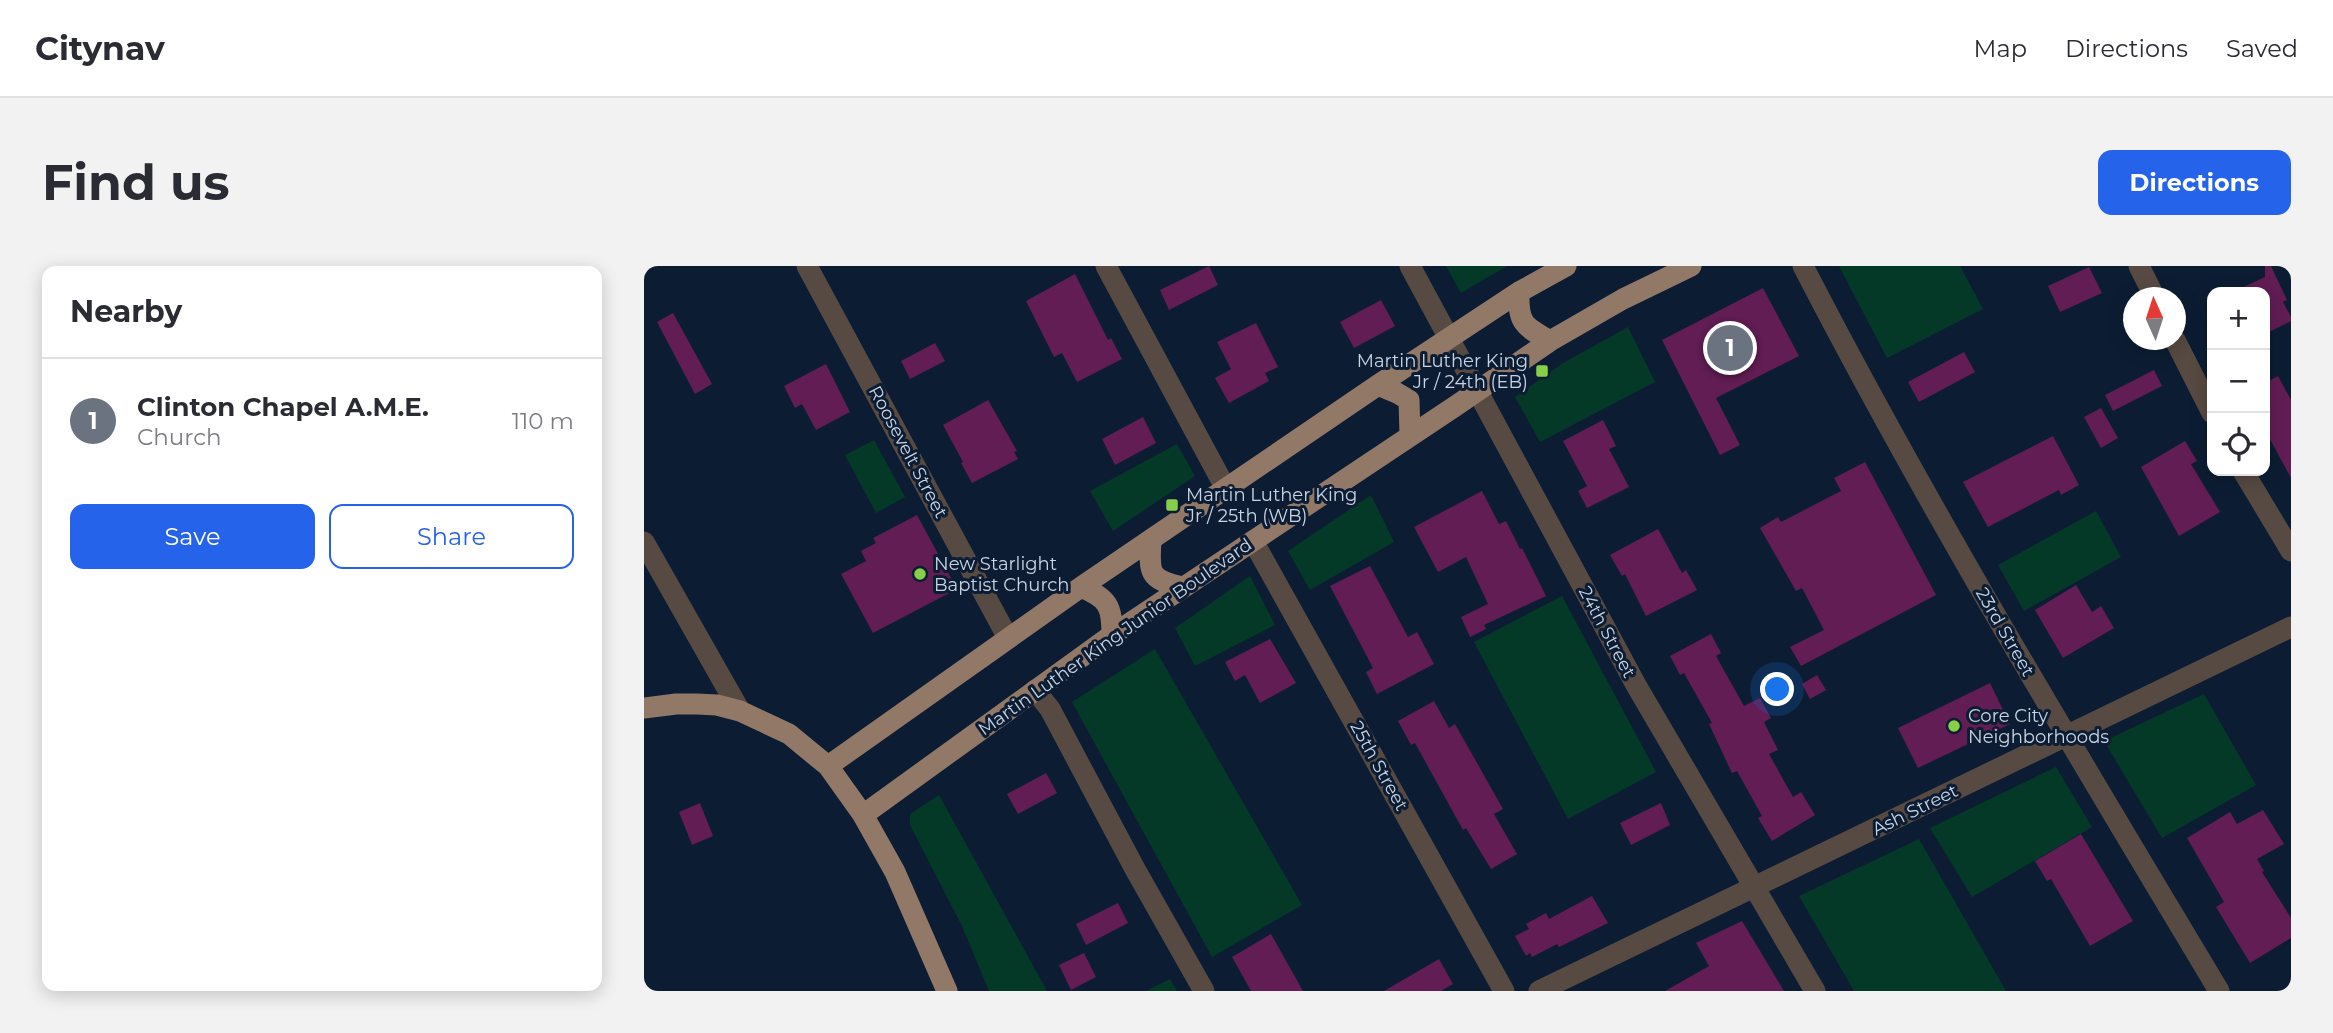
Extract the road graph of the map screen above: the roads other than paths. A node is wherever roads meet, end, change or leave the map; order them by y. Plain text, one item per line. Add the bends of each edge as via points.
1 (807, 266) edge
2 (1106, 266) edge
3 (1410, 266) edge
4 (1566, 266) edge
5 (1691, 266) edge
6 (1803, 266) edge
7 (2139, 266) edge
8 (2150, 287) edge
9 (1519, 292) junction
10 (1450, 338) junction
11 (1550, 341) junction
12 (2180, 350) edge
13 (1378, 385) junction
14 (1477, 390) junction
15 (2207, 403) edge
16 (1410, 435) junction
17 (2246, 476) edge
18 (1226, 489) junction
19 (1151, 540) junction
20 (1253, 541) junction
21 (644, 542) edge
22 (2291, 551) edge
23 (1081, 587) junction
24 (1182, 587) junction
25 (2291, 627) edge
26 (1112, 635) junction
27 (1008, 638) junction
28 (1035, 690) junction
29 (644, 708) edge
30 (740, 711) junction
31 (2067, 737) junction
32 (828, 766) junction
33 (863, 815) junction
34 (1753, 888) junction
35 (947, 991) edge
36 (1204, 991) edge
37 (1504, 991) edge
38 (1539, 991) edge
39 (1815, 991) edge
40 (2219, 991) edge

1 - 27 street, Roosevelt Street
2 - 18 street
3 - 10 street, 24th Street
4 - 9 main road
5 - 11 main road, Martin Luther King Junior Boulevard
6 - 31 street, 23rd Street via 1906,461
7 - 8 street
9 - 10 main road
9 - 11 main road via 1522,323
10 - 13 main road
10 - 14 street, 24th Street
11 - 14 main road, Martin Luther King Junior Boulevard
12 - 15 street
13 - 16 main road via 1409,400
13 - 18 main road
14 - 16 main road, Martin Luther King Junior Boulevard
14 - 34 street, 24th Street via 1636,685
16 - 20 main road, Martin Luther King Junior Boulevard
17 - 22 street
18 - 19 main road
19 - 23 main road
19 - 24 main road via 1153,576
20 - 24 main road, Martin Luther King Junior Boulevard
20 - 37 street, 25th Street
21 - 30 street
23 - 26 main road via 1108,603
23 - 27 main road
24 - 26 main road, Martin Luther King Junior Boulevard
25 - 31 street, Ash Street
26 - 28 main road, Martin Luther King Junior Boulevard
27 - 32 main road
28 - 33 main road, Martin Luther King Junior Boulevard
28 - 36 street via 1050,709
29 - 30 main road via 697,704
30 - 32 main road via 789,734
31 - 34 street, Ash Street
31 - 40 street, 23rd Street
32 - 33 main road
33 - 35 main road via 895,872
34 - 38 street, Ash Street
34 - 39 street, 24th Street

